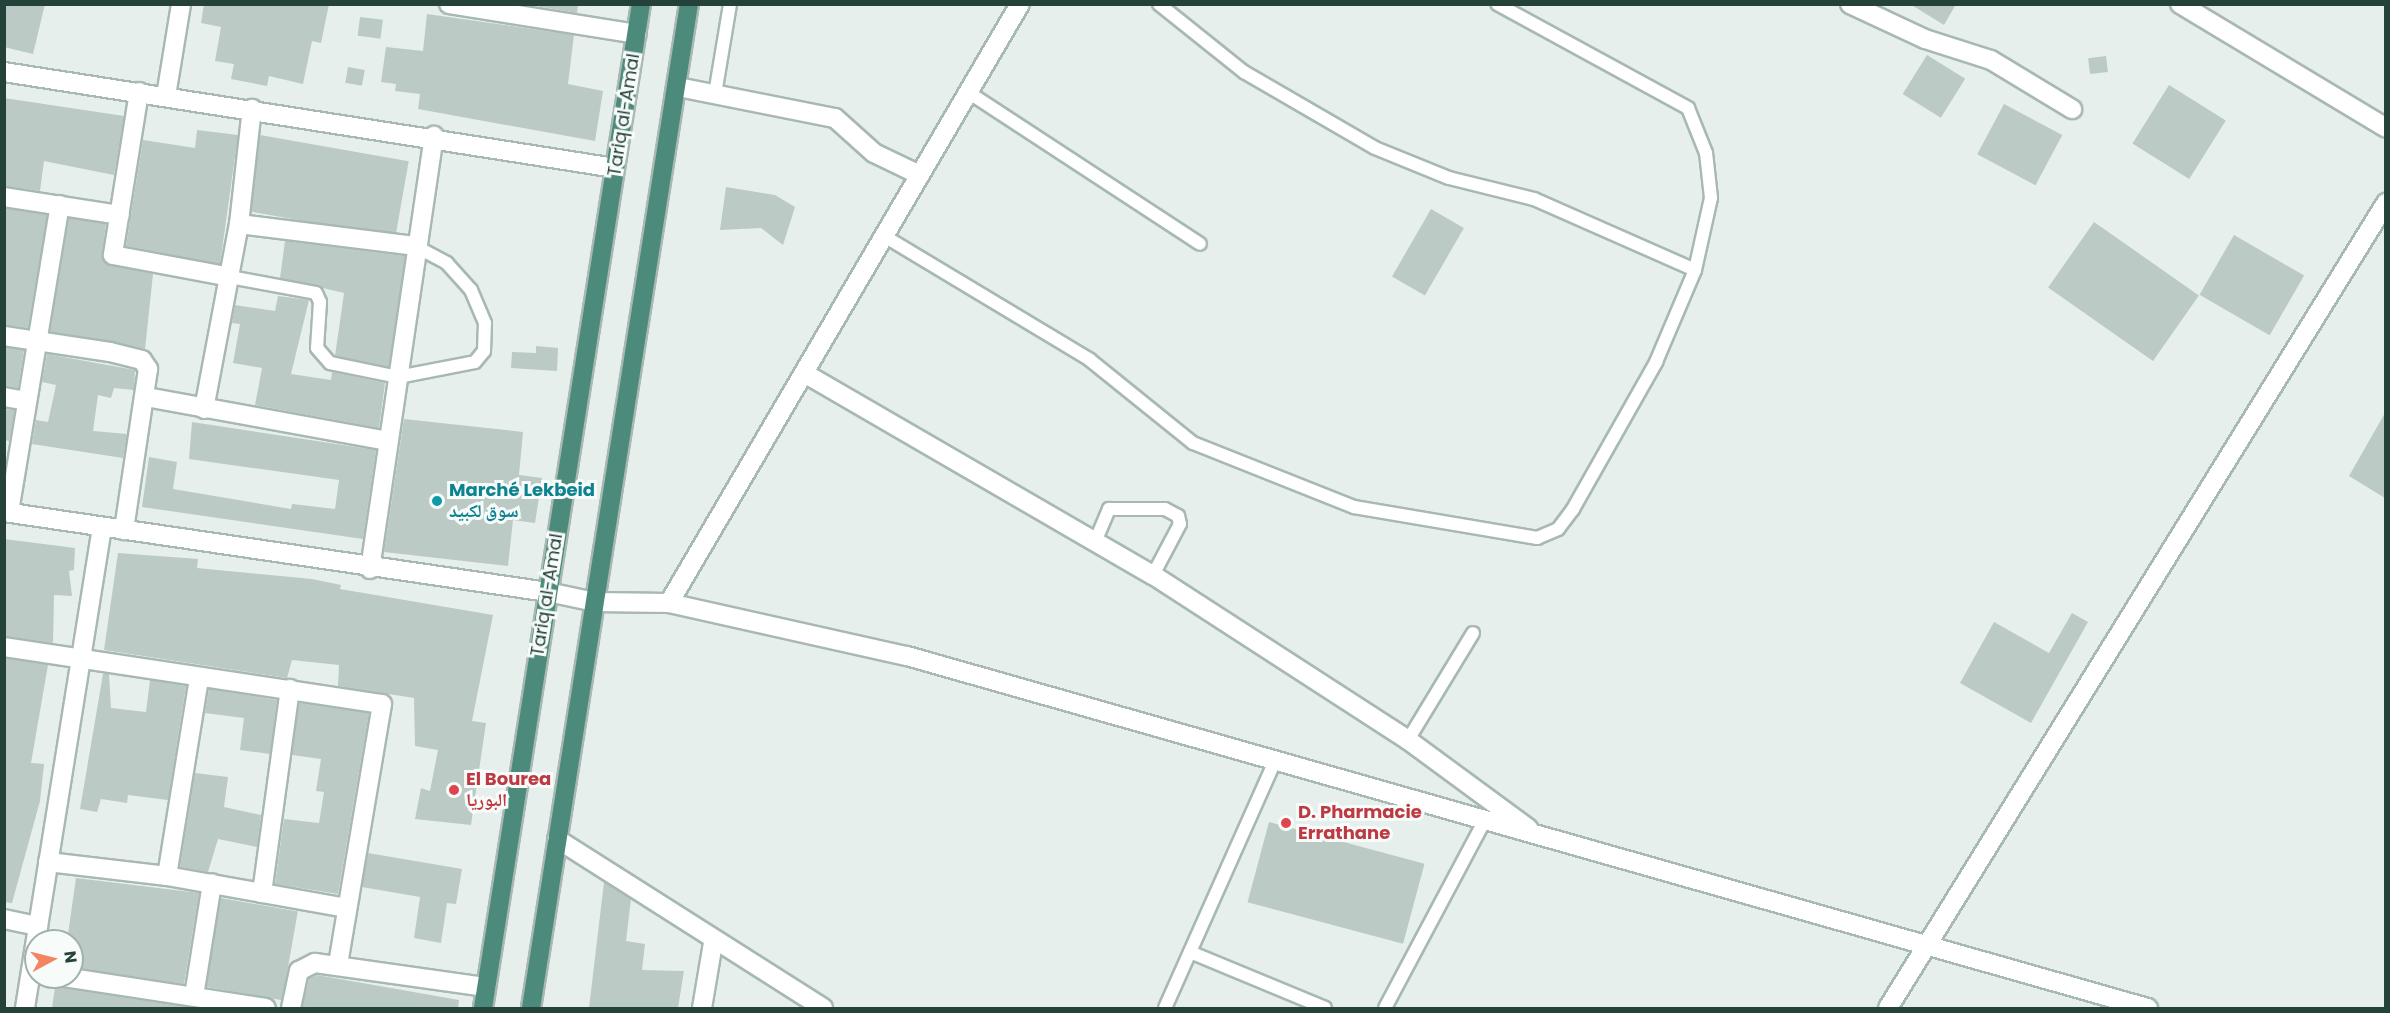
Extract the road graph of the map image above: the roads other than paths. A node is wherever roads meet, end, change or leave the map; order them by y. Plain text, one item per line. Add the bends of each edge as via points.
1 (182, 4) edge
2 (448, 4) edge
3 (641, 4) edge
4 (689, 4) edge
5 (730, 4) edge
6 (1020, 4) edge
7 (1159, 4) edge
8 (1497, 4) edge
9 (1850, 4) edge
10 (2180, 4) edge
11 (491, 8) edge
12 (637, 34) junction
13 (4, 72) edge
14 (678, 87) junction
15 (139, 92) junction
16 (968, 93) junction
17 (715, 94) junction
18 (166, 96) junction
19 (252, 109) junction
20 (2072, 109) dead end
21 (2385, 129) edge
22 (434, 136) junction
23 (615, 168) junction
24 (920, 175) junction
25 (4, 197) edge
26 (2385, 203) edge
27 (60, 205) junction
28 (120, 215) junction
29 (239, 224) junction
30 (884, 236) junction
31 (1200, 244) dead end
32 (416, 246) junction
33 (1695, 270) junction
34 (230, 277) junction
35 (4, 336) edge
36 (35, 344) junction
37 (804, 373) junction
38 (398, 377) junction
39 (4, 397) edge
40 (146, 397) junction
41 (27, 401) junction
42 (204, 409) junction
43 (388, 441) junction
44 (7, 512) edge
45 (102, 527) junction
46 (124, 530) junction
47 (1095, 542) junction
48 (370, 569) junction
49 (1153, 575) junction
50 (548, 592) junction
51 (595, 602) junction
52 (669, 603) junction
53 (1473, 633) dead end
54 (4, 647) edge
55 (81, 659) junction
56 (199, 679) junction
57 (290, 689) junction
58 (1408, 740) junction
59 (1275, 761) junction
60 (1485, 820) junction
61 (1536, 835) junction
62 (557, 839) junction
63 (48, 862) junction
64 (167, 876) junction
65 (212, 883) junction
66 (262, 893) junction
67 (347, 908) junction
68 (4, 919) edge
69 (38, 926) junction
70 (38, 929) edge
71 (713, 943) junction
72 (1928, 946) junction
73 (1190, 952) junction
74 (338, 963) junction
75 (84, 983) edge
76 (486, 987) junction
77 (29, 989) edge
78 (194, 996) junction
79 (143, 1000) edge
80 (25, 1008) edge
81 (266, 1008) edge
82 (291, 1008) edge
83 (483, 1008) edge
84 (531, 1008) edge
85 (702, 1008) edge
86 (823, 1008) edge
87 (1165, 1008) edge
88 (1325, 1008) edge
89 (1384, 1008) edge
90 (1888, 1008) edge
91 (2148, 1008) edge

1 - 18 street
2 - 11 street
3 - 12 highway, Tariq al-Amal
4 - 14 highway
5 - 17 lane
6 - 16 street
7 - 33 lane via 1244,72 1376,148 1449,178 1534,199
8 - 33 lane via 1688,108 1706,153 1711,198
9 - 20 street via 1925,39 1991,60
10 - 21 street
11 - 12 street
12 - 23 highway, Tariq al-Amal
13 - 15 street
14 - 17 street
14 - 51 highway
15 - 18 street
15 - 28 street
16 - 24 street
16 - 31 lane
17 - 24 street via 835,118 874,153
18 - 19 street
19 - 22 street
19 - 29 street
22 - 23 street
22 - 32 street
23 - 50 highway, Tariq al-Amal
24 - 30 street
25 - 27 street
26 - 72 street via 2221,463
27 - 28 street
27 - 36 street
28 - 34 street via 112,255
29 - 32 street
29 - 34 street
30 - 33 lane via 1090,360 1194,443 1354,507 1538,538 1558,529 1573,509 1656,362
30 - 37 street
32 - 38 street
32 - 38 lane via 447,263 471,290 486,323 484,351 475,362
34 - 38 lane via 315,293 320,302 317,348 323,357
34 - 42 street
35 - 36 street
36 - 40 street via 142,360 149,375
36 - 41 street
37 - 47 street
37 - 52 street
38 - 43 street
39 - 41 street
40 - 42 street
40 - 46 street
41 - 44 street
42 - 43 street
43 - 48 street
44 - 45 street
45 - 46 street
45 - 55 street
46 - 48 street
47 - 49 street
47 - 49 lane via 1109,509 1165,509 1178,516 1180,524
48 - 50 street
49 - 58 street
50 - 51 street
50 - 76 highway, Tariq al-Amal
51 - 52 street
51 - 62 highway
52 - 59 street via 907,656
53 - 58 lane
54 - 55 street
55 - 56 street
55 - 63 street
56 - 57 street
56 - 64 street
57 - 66 street
57 - 67 street via 382,704
58 - 61 street
59 - 60 street
59 - 73 lane
60 - 61 street
60 - 89 lane
61 - 72 street
62 - 71 street
62 - 84 highway
63 - 64 street
63 - 69 street
64 - 65 street
65 - 66 street
65 - 78 street
66 - 67 street
67 - 74 street
68 - 69 street
69 - 70 street
71 - 85 street
71 - 86 street
72 - 90 street
72 - 91 street
73 - 87 lane
73 - 88 lane
74 - 76 street
74 - 82 street via 315,963 299,971
75 - 79 street
76 - 83 highway, Tariq al-Amal
77 - 80 street
78 - 79 street
78 - 81 street

